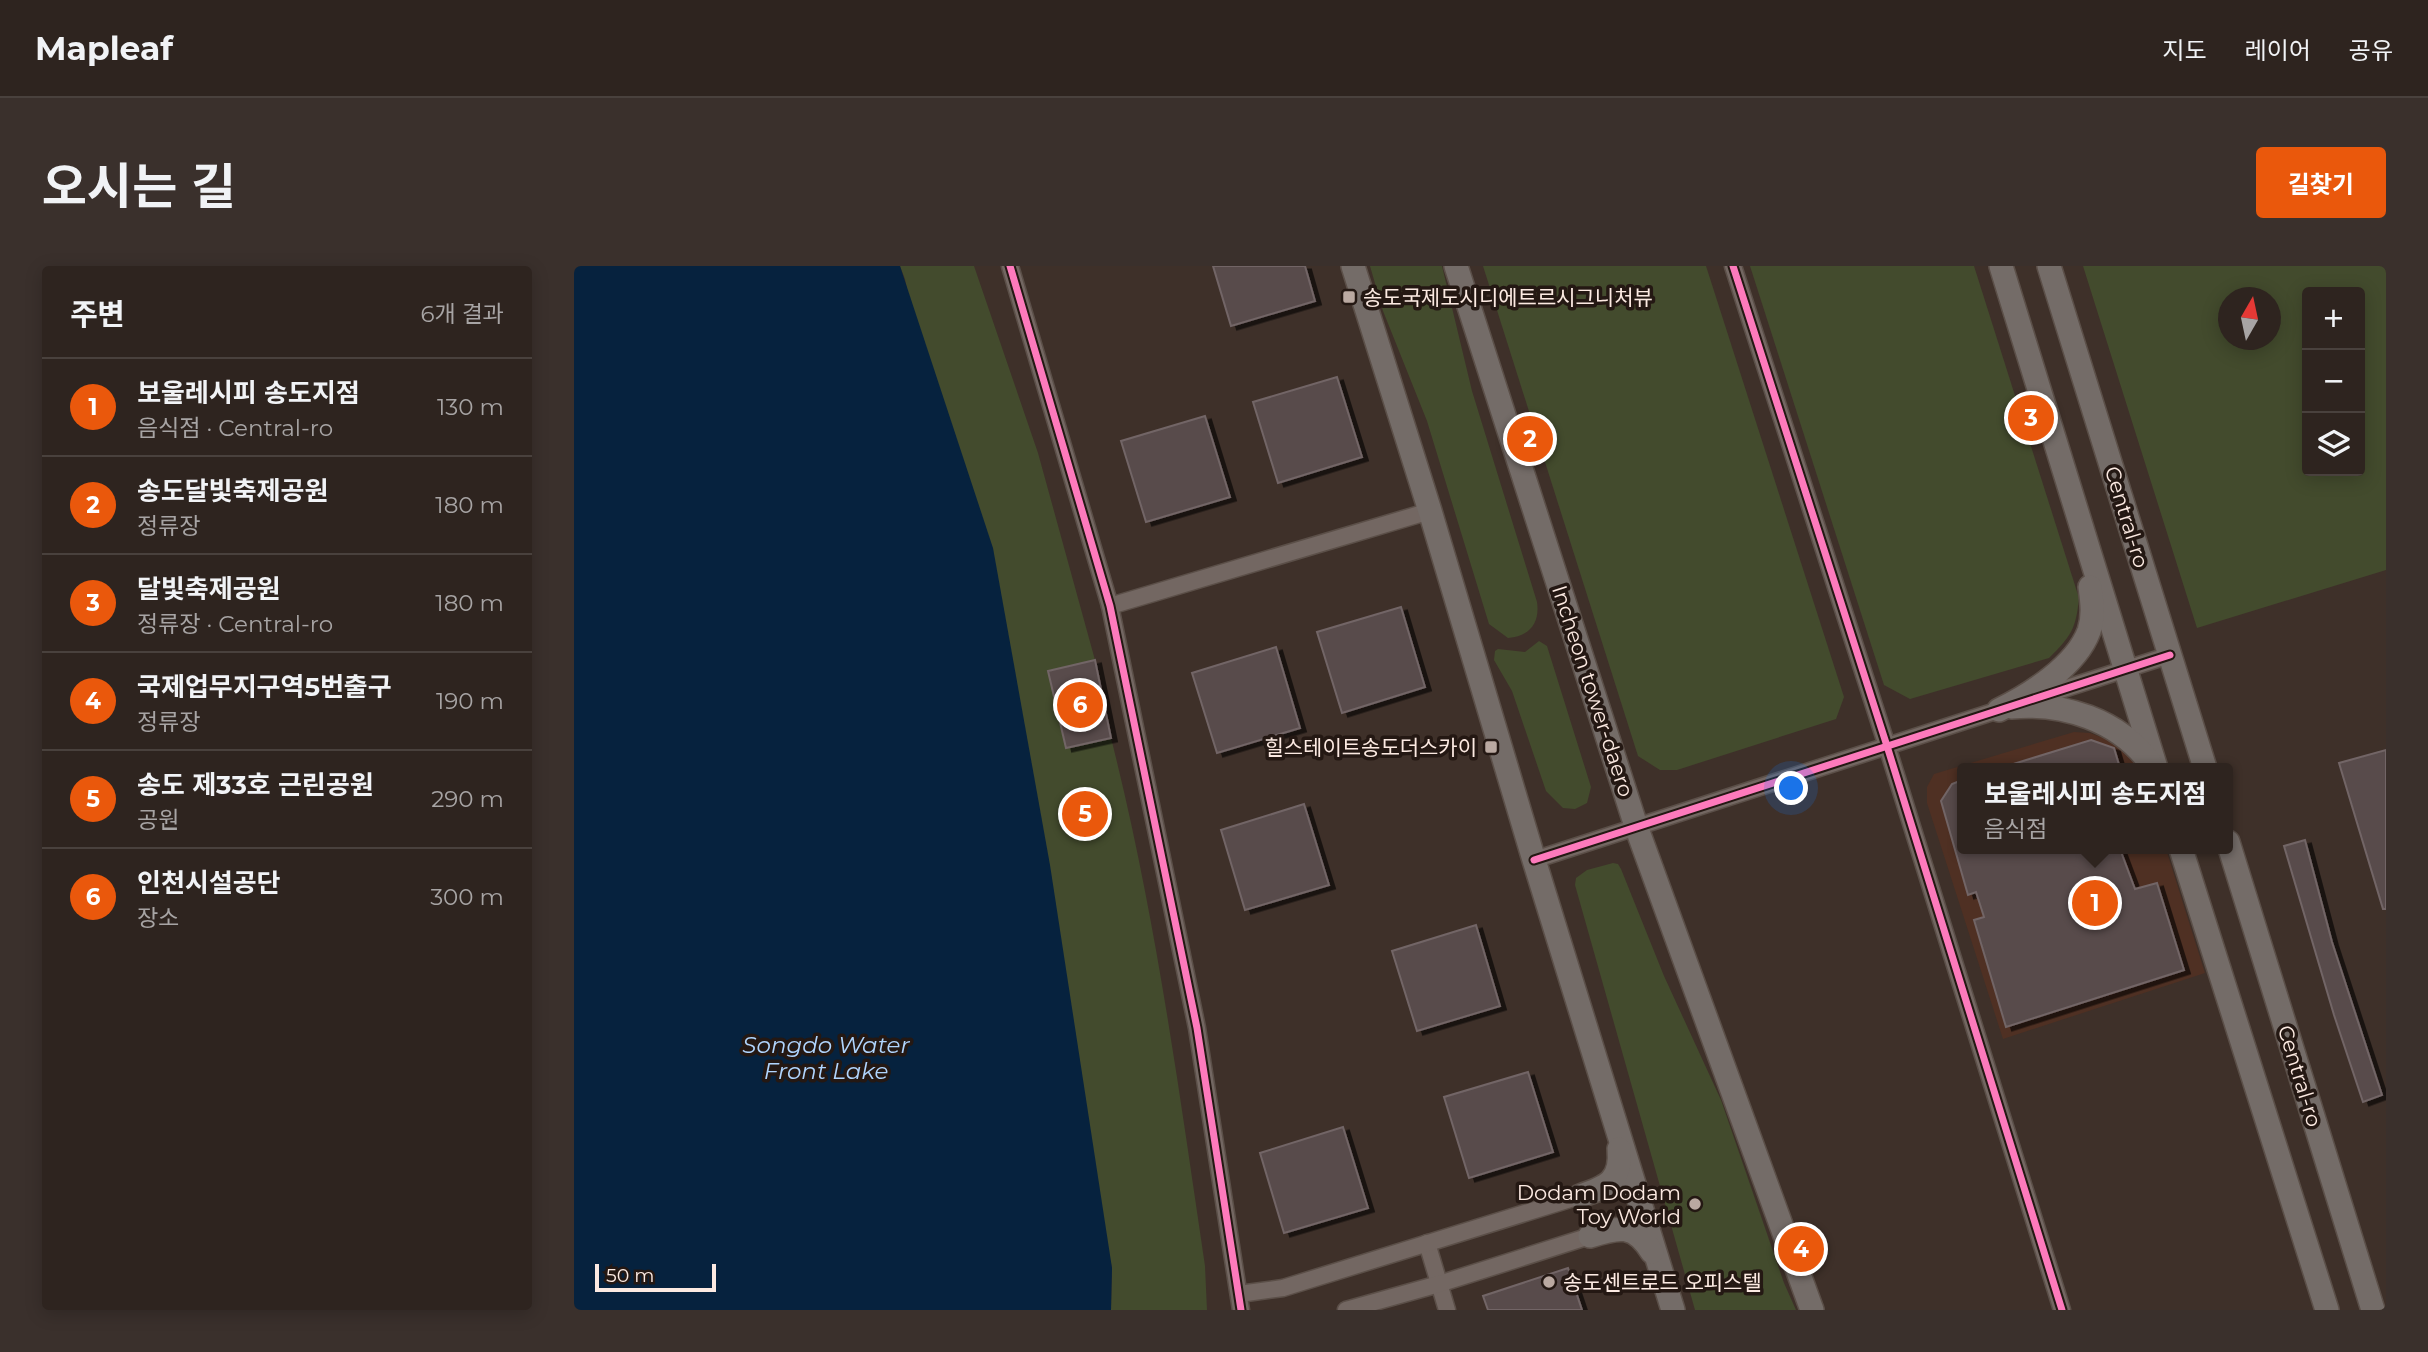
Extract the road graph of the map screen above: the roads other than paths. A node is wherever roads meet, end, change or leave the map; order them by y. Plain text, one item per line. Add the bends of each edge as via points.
1 (1010, 266) edge
2 (1353, 266) edge
3 (1456, 266) edge
4 (1734, 266) edge
5 (2001, 266) edge
6 (2049, 266) edge
7 (1430, 511) junction
8 (2082, 532) junction
9 (1110, 606) junction
10 (2170, 655) junction
11 (2125, 670) junction
12 (2003, 709) junction
13 (1887, 746) junction
14 (2150, 763) edge
15 (2153, 763) edge
16 (2203, 763) edge
17 (1636, 826) junction
18 (2183, 854) edge
19 (2232, 854) edge
20 (1534, 860) junction
21 (1617, 1132) junction
22 (1580, 1196) joint
23 (1590, 1236) joint
24 (1427, 1243) junction
25 (1657, 1260) junction
26 (1439, 1284) junction
27 (1240, 1302) edge
28 (1346, 1310) edge
29 (1447, 1310) edge
30 (1673, 1310) edge
31 (1812, 1310) edge
32 (2062, 1310) edge
33 (2327, 1310) edge
34 (2372, 1310) edge

1 - 9 street
2 - 7 main road
3 - 17 main road, Incheon tower-daero
4 - 13 street
5 - 8 main road
6 - 10 main road, Central-ro
7 - 9 street
7 - 20 main road
8 - 11 main road
8 - 12 main road via 2093,610 2088,634 2040,687
9 - 27 street via 1197,1028
10 - 11 street
10 - 16 main road, Central-ro
11 - 12 street
11 - 15 main road
12 - 13 street
12 - 14 main road via 2052,708 2114,727
13 - 17 street
13 - 32 street
17 - 20 street
17 - 31 main road, Incheon tower-daero
18 - 33 main road
19 - 34 main road, Central-ro
20 - 21 main road
21 - 22 main road via 1620,1158 1613,1181
21 - 25 main road
22 - 24 street
23 - 25 main road via 1616,1228 1636,1233
23 - 26 street
24 - 26 street
24 - 27 street
25 - 30 main road
26 - 28 street
26 - 29 street

